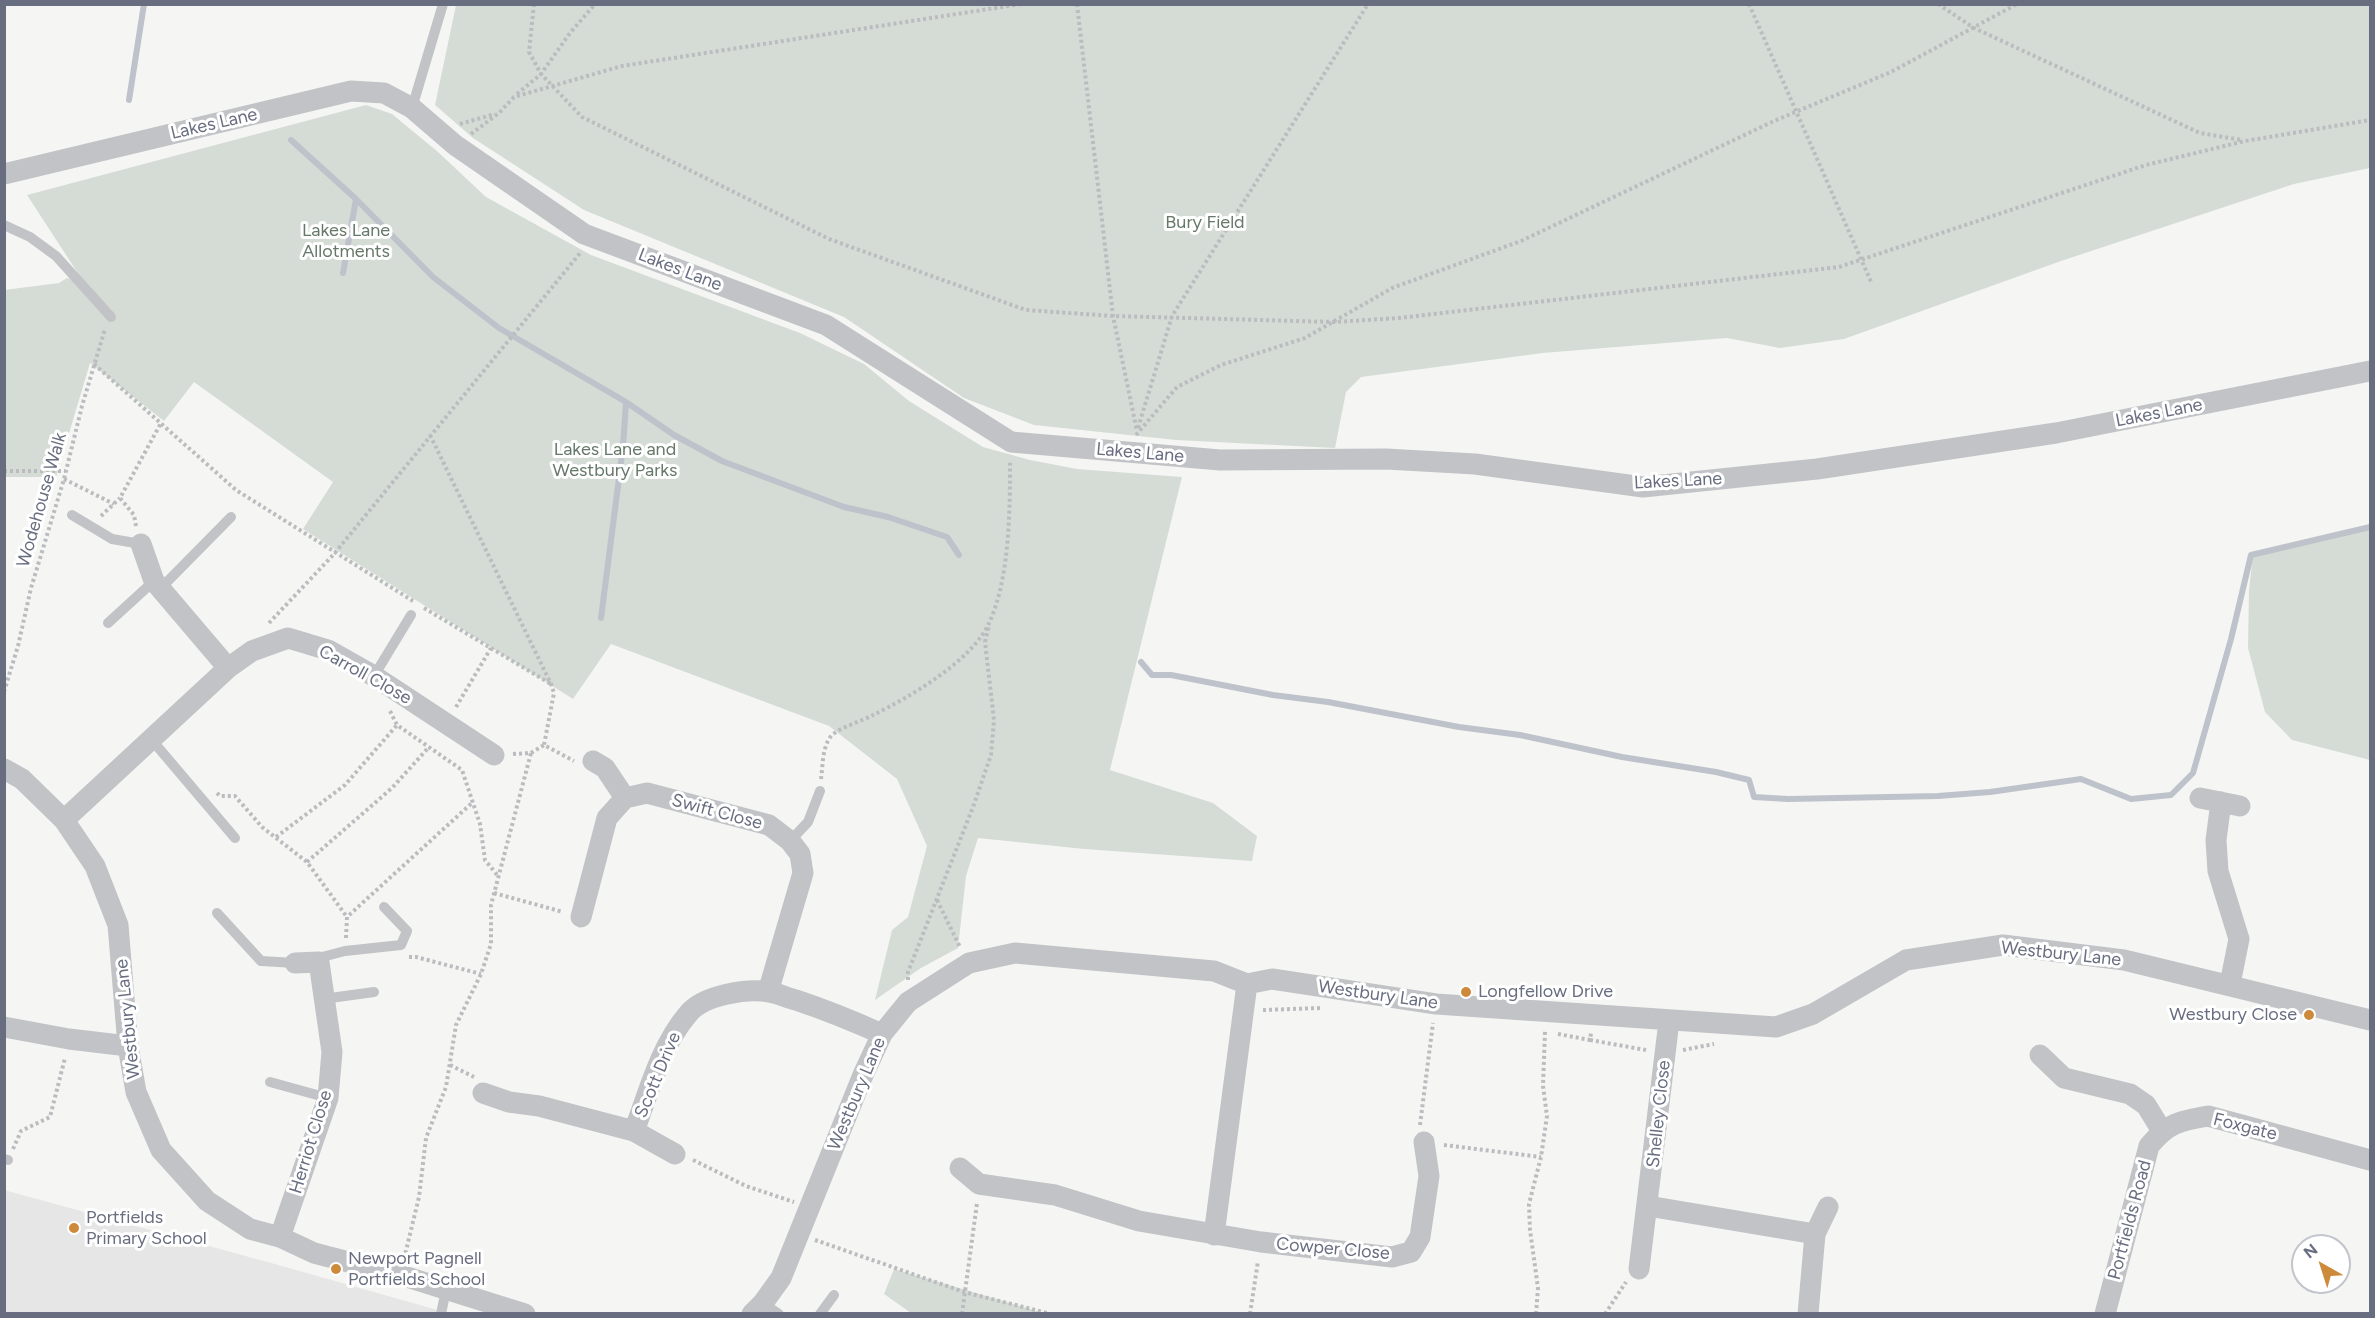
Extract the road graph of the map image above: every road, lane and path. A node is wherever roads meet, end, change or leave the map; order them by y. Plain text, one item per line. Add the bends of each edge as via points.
1 (443, 4) edge
2 (534, 4) edge
3 (595, 4) edge
4 (1020, 4) edge
5 (1077, 4) edge
6 (1368, 4) edge
7 (1749, 4) edge
8 (1938, 4) edge
9 (2017, 4) edge
10 (1974, 28) junction
11 (541, 74) junction
12 (551, 85) junction
13 (514, 97) junction
14 (412, 108) junction
15 (1795, 112) junction
16 (499, 113) junction
17 (2370, 120) edge
18 (2246, 141) junction
19 (455, 145) junction
20 (4, 174) edge
21 (4, 225) edge
22 (593, 238) junction
23 (1861, 260) junction
24 (1872, 284) dead end
25 (1113, 316) junction
26 (1172, 316) junction
27 (111, 317) joint
28 (1334, 322) junction
29 (94, 364) junction
30 (2370, 371) edge
31 (161, 422) junction
32 (1137, 431) junction
33 (430, 435) junction
34 (1011, 442) junction
35 (1129, 452) junction
36 (4, 471) edge
37 (65, 471) junction
38 (64, 479) junction
39 (120, 498) junction
40 (114, 504) junction
41 (72, 515) dead end
42 (231, 517) dead end
43 (91, 526) junction
44 (141, 544) junction
45 (334, 554) junction
46 (157, 585) junction
47 (411, 615) dead end
48 (108, 623) dead end
49 (989, 624) junction
50 (491, 648) junction
51 (252, 651) junction
52 (228, 668) junction
53 (374, 676) junction
54 (551, 684) junction
55 (398, 691) junction
56 (4, 692) edge
57 (446, 723) junction
58 (397, 725) junction
59 (151, 739) junction
60 (544, 745) junction
61 (429, 747) junction
62 (531, 753) junction
63 (494, 755) joint
64 (593, 761) joint
65 (4, 769) edge
66 (212, 788) dead end
67 (820, 791) joint
68 (625, 798) junction
69 (2200, 798) dead end
70 (473, 802) junction
71 (64, 820) junction
72 (276, 837) junction
73 (235, 838) dead end
74 (790, 841) junction
75 (307, 862) junction
76 (499, 877) junction
77 (494, 893) junction
78 (937, 899) junction
79 (384, 907) dead end
80 (217, 913) dead end
81 (347, 917) junction
82 (581, 917) joint
83 (345, 951) junction
84 (406, 958) dead end
85 (319, 962) junction
86 (295, 963) joint
87 (969, 963) junction
88 (481, 974) junction
89 (1246, 984) junction
90 (2230, 984) junction
91 (374, 992) dead end
92 (768, 992) junction
93 (323, 999) junction
94 (908, 1002) junction
95 (1329, 1008) dead end
96 (1243, 1010) junction
97 (1422, 1020) dead end
98 (2370, 1020) edge
99 (1669, 1021) junction
100 (4, 1027) edge
101 (1545, 1031) dead end
102 (882, 1034) junction
103 (69, 1039) junction
104 (1590, 1040) dead end
105 (1725, 1041) dead end
106 (129, 1046) junction
107 (1666, 1051) junction
108 (2040, 1055) dead end
109 (450, 1065) junction
110 (270, 1082) dead end
111 (483, 1093) joint
112 (328, 1098) junction
113 (634, 1131) junction
114 (2162, 1131) junction
115 (1424, 1142) junction
116 (675, 1154) joint
117 (1541, 1156) junction
118 (6, 1160) edge
119 (2370, 1160) edge
120 (960, 1168) dead end
121 (979, 1184) junction
122 (1648, 1206) junction
123 (810, 1207) junction
124 (1828, 1207) dead end
125 (799, 1234) junction
126 (1815, 1234) junction
127 (1214, 1235) junction
128 (280, 1237) junction
129 (1261, 1242) junction
130 (1639, 1269) joint
131 (400, 1277) junction
132 (446, 1290) junction
133 (964, 1292) junction
134 (834, 1295) dead end
135 (764, 1310) edge
136 (441, 1314) edge
137 (525, 1314) edge
138 (820, 1314) edge
139 (962, 1314) edge
140 (1051, 1314) edge
141 (1250, 1314) edge
142 (1536, 1314) edge
143 (1605, 1314) edge
144 (1808, 1314) edge
145 (2105, 1314) edge

1 - 14 lane
2 - 11 path via 529,52
3 - 11 path
4 - 12 path via 622,66
5 - 25 path
6 - 26 path
7 - 15 path
8 - 10 path
9 - 10 path
10 - 15 path via 1891,72
10 - 18 path via 2200,134
11 - 12 path
11 - 13 path
12 - 13 path
12 - 25 path via 582,117 829,239 1026,310
13 - 16 path
14 - 19 street, Lakes Lane
14 - 20 street, Lakes Lane via 384,93 351,91
15 - 23 path
15 - 28 path via 1521,241 1392,288
16 - 19 path
16 - 19 path via 461,122
17 - 18 path
18 - 23 path via 2146,165
19 - 22 street, Lakes Lane
21 - 27 lane via 30,237 56,256
22 - 33 path
22 - 34 street, Lakes Lane via 826,325
23 - 24 path
23 - 28 path via 1839,267 1606,295
25 - 26 path
25 - 32 path
26 - 28 path
26 - 32 path
27 - 29 path, Wodehouse Walk
28 - 32 path via 1305,338 1221,365 1178,387
29 - 31 path
29 - 37 path, Wodehouse Walk
30 - 35 street, Lakes Lane via 2033,436 1817,469 1643,486 1464,464 1386,459 1220,460
31 - 39 path
31 - 45 path via 236,490
32 - 35 path
33 - 45 path
33 - 54 path
34 - 35 street, Lakes Lane
34 - 49 path via 1009,528
36 - 37 path
37 - 38 path, Wodehouse Walk
38 - 40 path
38 - 56 path, Wodehouse Walk
39 - 40 path
39 - 44 path via 134,515
40 - 43 path
41 - 43 lane
42 - 46 lane
43 - 44 lane via 112,539
44 - 46 street
45 - 50 path
45 - 51 path via 259,635
46 - 48 lane
46 - 52 street
47 - 53 lane
49 - 67 path via 944,672 910,697 831,737 824,753
49 - 78 path via 985,642 994,720 991,755
50 - 54 path
50 - 57 path
51 - 52 street, Carroll Close
51 - 53 street, Carroll Close via 288,638 327,650
52 - 59 street, Carroll Close
53 - 55 street, Carroll Close
54 - 60 path via 554,693
55 - 57 street, Carroll Close
55 - 58 path via 389,708
57 - 63 street, Carroll Close
58 - 61 path
58 - 72 path via 345,785
59 - 71 street, Carroll Close
59 - 73 lane
60 - 62 path
60 - 64 path via 582,765
61 - 70 path via 462,770
61 - 75 path via 392,788
62 - 63 path
62 - 76 path
64 - 68 street via 605,768
65 - 71 street, Westbury Lane via 22,779
66 - 72 path via 220,796 235,796
67 - 74 lane via 808,822
68 - 74 street, Swift Close via 647,793 769,825
68 - 82 street via 607,818
69 - 90 street via 2231,804 2216,840 2218,871 2239,939
70 - 76 path via 485,860
70 - 81 path
71 - 106 street, Westbury Lane via 95,866 118,925
72 - 75 path
74 - 92 street via 800,855 803,873
75 - 81 path
76 - 77 path
77 - 82 path
77 - 88 path via 491,944
78 - 87 path
78 - 94 path via 908,972
79 - 83 lane via 407,931 401,945
80 - 86 lane via 261,961
81 - 83 path
83 - 85 lane via 322,957
84 - 88 path via 416,957
85 - 86 street
85 - 93 street, Herriot Close
87 - 89 street, Westbury Lane via 1015,953 1214,971
87 - 94 street, Westbury Lane
88 - 109 path via 456,1025
89 - 96 street
89 - 99 street, Westbury Lane via 1272,979 1436,1005
90 - 98 street, Westbury Lane
90 - 99 street, Westbury Lane via 2124,960 2003,945 1906,960 1812,1014 1776,1027
91 - 93 lane
92 - 102 street, Scott Drive via 837,1013
92 - 113 street, Scott Drive via 723,995 690,1011 666,1049
93 - 112 street, Herriot Close via 332,1052
94 - 102 street, Westbury Lane
95 - 96 path
96 - 127 street
97 - 115 path via 1433,1022 1419,1122
99 - 107 street, Shelley Close
100 - 103 street
101 - 117 path via 1543,1086 1547,1116
102 - 123 street, Westbury Lane
103 - 106 street
103 - 118 path via 50,1117 21,1131
104 - 107 path
105 - 107 path
106 - 128 street, Westbury Lane via 136,1092 161,1150 207,1202 250,1229
107 - 122 street, Shelley Close
108 - 114 street via 2064,1078 2130,1094 2145,1105
109 - 111 path via 474,1077
109 - 131 path via 446,1087 426,1138 419,1197
110 - 112 lane
111 - 113 street, Scott Drive
112 - 128 street, Herriot Close
113 - 116 street, Scott Drive
114 - 119 street, Foxgate via 2181,1121 2208,1116
114 - 145 street, Portfields Road via 2149,1146
115 - 117 path
115 - 129 street, Cowper Close via 1429,1176 1420,1237 1411,1252 1392,1257
116 - 123 path via 746,1186
117 - 142 path via 1529,1204 1538,1288
120 - 121 street
121 - 127 street via 1055,1195 1139,1221
121 - 133 path
122 - 126 street
122 - 130 street, Shelley Close
123 - 125 street, Westbury Lane
124 - 126 street
125 - 133 path
125 - 135 street, Westbury Lane
126 - 144 street
127 - 129 street, Cowper Close
128 - 131 street, Westbury Lane via 314,1253
129 - 141 path
130 - 143 path via 1629,1277
131 - 132 street, Westbury Lane
132 - 136 lane
132 - 137 street, Westbury Lane
133 - 139 path
133 - 140 path
134 - 138 lane

